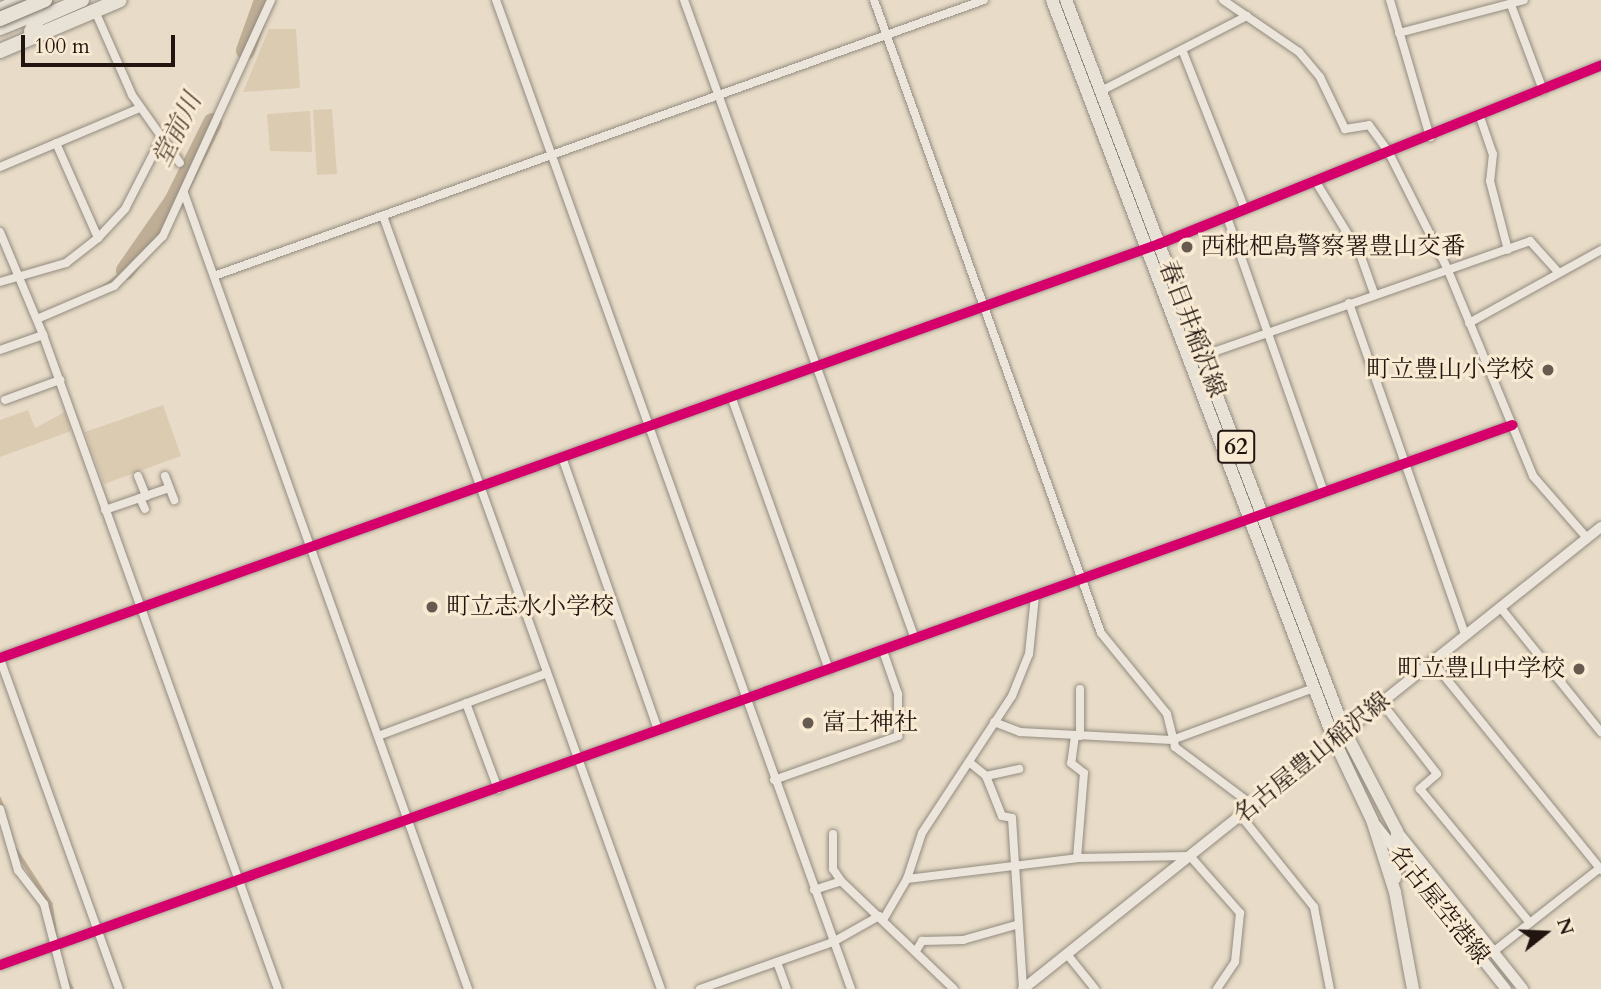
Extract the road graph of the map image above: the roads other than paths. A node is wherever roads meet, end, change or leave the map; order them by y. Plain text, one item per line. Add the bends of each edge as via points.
1 (22, 0) edge
2 (39, 0) edge
3 (45, 0) edge
4 (82, 0) edge
5 (120, 0) edge
6 (271, 0) edge
7 (496, 0) edge
8 (684, 0) edge
9 (874, 0) edge
10 (984, 0) edge
11 (1052, 0) edge
12 (1066, 0) edge
13 (1223, 0) edge
14 (1390, 0) edge
15 (1524, 0) edge
16 (99, 5) edge
17 (1511, 5) junction
18 (0, 9) edge
19 (1247, 16) junction
20 (0, 19) edge
21 (0, 28) edge
22 (31, 31) junction
23 (1399, 33) junction
24 (887, 34) junction
25 (0, 44) edge
26 (0, 51) edge
27 (1183, 52) junction
28 (1601, 65) edge
29 (1543, 90) junction
30 (1101, 92) junction
31 (719, 95) junction
32 (140, 108) junction
33 (1480, 117) junction
34 (1430, 137) junction
35 (160, 141) junction
36 (56, 143) junction
37 (1389, 153) junction
38 (551, 156) junction
39 (180, 163) dead end
40 (0, 167) edge
41 (1316, 182) junction
42 (184, 193) junction
43 (1245, 209) junction
44 (383, 216) junction
45 (1227, 217) junction
46 (0, 232) edge
47 (98, 238) junction
48 (1159, 244) junction
49 (1145, 247) junction
50 (1508, 250) junction
51 (1599, 251) edge
52 (1601, 262) edge
53 (1447, 268) junction
54 (1558, 272) junction
55 (214, 276) junction
56 (20, 280) junction
57 (0, 282) edge
58 (1374, 293) junction
59 (1349, 303) junction
60 (984, 304) junction
61 (37, 319) junction
62 (1469, 323) junction
63 (1267, 332) junction
64 (43, 335) junction
65 (0, 350) edge
66 (1202, 356) junction
67 (817, 365) junction
68 (60, 380) junction
69 (731, 396) junction
70 (5, 400) dead end
71 (649, 425) junction
72 (1512, 425) junction
73 (562, 457) junction
74 (1405, 464) junction
75 (138, 476) dead end
76 (165, 476) dead end
77 (480, 485) junction
78 (169, 488) junction
79 (1324, 492) junction
80 (143, 497) junction
81 (174, 500) dead end
82 (145, 509) dead end
83 (105, 510) junction
84 (1256, 516) junction
85 (1601, 527) edge
86 (1587, 538) junction
87 (310, 547) junction
88 (1081, 579) junction
89 (1035, 596) junction
90 (1500, 607) junction
91 (140, 608) junction
92 (1465, 635) junction
93 (915, 639) junction
94 (883, 651) junction
95 (0, 659) edge
96 (1432, 661) junction
97 (830, 670) junction
98 (547, 673) junction
99 (1314, 688) junction
100 (1080, 689) dead end
101 (746, 699) junction
102 (1381, 702) junction
103 (466, 703) junction
104 (994, 722) junction
105 (658, 730) junction
106 (1345, 732) junction
107 (1601, 732) edge
108 (378, 736) junction
109 (1077, 736) junction
110 (1172, 740) junction
111 (1334, 740) junction
112 (578, 759) junction
113 (969, 762) junction
114 (1019, 769) dead end
115 (986, 776) junction
116 (774, 780) junction
117 (498, 789) junction
118 (1254, 806) junction
119 (0, 809) edge
120 (1241, 816) junction
121 (1372, 820) junction
122 (409, 822) junction
123 (1397, 831) junction
124 (833, 834) dead end
125 (1394, 850) junction
126 (1191, 856) junction
127 (1077, 858) junction
128 (1013, 865) junction
129 (1600, 868) edge
130 (907, 879) junction
131 (841, 881) junction
132 (240, 883) junction
133 (814, 890) junction
134 (1395, 892) junction
135 (881, 918) junction
136 (1530, 923) junction
137 (1016, 925) junction
138 (99, 932) junction
139 (833, 942) junction
140 (54, 947) junction
141 (916, 951) junction
142 (1493, 952) junction
143 (1067, 954) junction
144 (777, 961) junction
145 (0, 965) edge
146 (65, 989) edge
147 (119, 989) edge
148 (278, 989) edge
149 (468, 989) edge
150 (661, 989) edge
151 (700, 989) edge
152 (787, 989) edge
153 (850, 989) edge
154 (954, 989) edge
155 (1023, 989) edge
156 (1095, 989) edge
157 (1217, 989) edge
158 (1330, 989) edge
159 (1413, 989) edge
160 (1506, 989) edge
161 (1522, 989) edge

1 - 18 highway
2 - 21 highway via 32,15
3 - 20 highway, bridge
4 - 22 highway via 38,19
5 - 16 highway
6 - 42 street
7 - 38 street
8 - 31 street
9 - 24 street
10 - 24 street
11 - 49 main road, 春日井稲沢線 / 62
12 - 30 main road, 春日井稲沢線 / 62
13 - 19 street
14 - 23 street
15 - 17 street
16 - 22 highway
16 - 26 highway
16 - 32 street
17 - 23 street
17 - 29 street
19 - 27 street
19 - 37 street via 1299,52 1320,77 1345,129 1369,125
22 - 25 highway
23 - 34 street
24 - 31 street
24 - 60 street
27 - 30 street
27 - 43 street
28 - 29 street
29 - 33 street
30 - 48 main road, 春日井稲沢線 / 62
31 - 38 street
31 - 67 street
32 - 35 street
32 - 36 street
33 - 34 street
33 - 50 street via 1493,154 1490,181
34 - 37 street
35 - 39 street
35 - 47 street via 125,209
36 - 40 street
36 - 47 street
37 - 41 street
37 - 53 street
38 - 44 street
38 - 71 street
41 - 43 street
41 - 58 street via 1360,254
42 - 55 street
42 - 61 street via 141,264 88,302
43 - 45 street
44 - 55 street
44 - 77 street
45 - 48 street
45 - 63 street
46 - 56 street
47 - 56 street via 66,264
48 - 49 street
48 - 66 main road, 春日井稲沢線 / 62
49 - 60 street
49 - 84 main road, 春日井稲沢線 / 62
50 - 53 street
50 - 54 street via 1530,240
51 - 52 street
51 - 54 street
53 - 58 street
53 - 62 street
54 - 62 street
55 - 87 street
56 - 57 street
56 - 61 street
58 - 59 street
59 - 63 street
59 - 74 street
60 - 67 street
60 - 88 street
61 - 64 street
62 - 72 street
63 - 66 street
63 - 79 street
64 - 65 street
64 - 68 street
66 - 84 main road, 春日井稲沢線 / 62
67 - 69 street
67 - 93 street
68 - 70 street
68 - 83 street
69 - 71 street
69 - 97 street
71 - 73 street
71 - 101 street
72 - 74 street
72 - 86 street via 1533,476
73 - 77 street
73 - 105 street
74 - 79 street
74 - 92 street
75 - 80 street
76 - 78 street
77 - 87 street
77 - 98 street
78 - 80 street
78 - 81 street
79 - 84 street
80 - 82 street
80 - 83 street
83 - 91 street
84 - 88 street
84 - 99 main road, 春日井稲沢線 / 62
84 - 106 main road, 春日井稲沢線 / 62
85 - 86 main road, 名古屋豊山稲沢線
86 - 90 main road, 名古屋豊山稲沢線
87 - 91 street
87 - 108 street
88 - 89 street
88 - 110 street via 1101,633 1167,714
89 - 93 street
89 - 104 street via 1029,654
90 - 92 main road, 名古屋豊山稲沢線
90 - 107 street
91 - 95 street
91 - 132 street
92 - 96 main road, 名古屋豊山稲沢線
93 - 94 street
94 - 97 street
94 - 116 street via 898,694 898,736
95 - 138 street
96 - 102 main road, 名古屋豊山稲沢線
96 - 129 street
97 - 101 street
98 - 103 street
98 - 112 street
99 - 110 street
99 - 111 main road, 春日井稲沢線 / 62
100 - 109 street
101 - 105 street
101 - 116 street
102 - 106 main road, 名古屋豊山稲沢線
102 - 136 street via 1437,774 1420,789
103 - 108 street
103 - 117 street
104 - 109 street via 1020,732
104 - 113 street
105 - 112 street
106 - 111 main road, 名古屋豊山稲沢線
106 - 123 main road, 春日井稲沢線 / 62
108 - 122 street
109 - 110 street
109 - 127 street via 1071,763 1084,773
110 - 118 street
111 - 118 main road, 名古屋豊山稲沢線
111 - 121 main road, 春日井稲沢線 / 62
112 - 117 street
112 - 150 street
113 - 115 street
113 - 130 street via 922,833
114 - 115 street
115 - 128 street via 1002,816 1012,818
116 - 133 street
117 - 122 street
118 - 120 main road, 名古屋豊山稲沢線
119 - 140 street via 18,870 44,904
120 - 126 main road, 名古屋豊山稲沢線
120 - 158 street via 1314,907
121 - 125 main road, 名古屋空港線
121 - 134 main road, 春日井稲沢線 / 62
122 - 132 street
122 - 149 street
123 - 125 main road, 春日井稲沢線 / 62
123 - 142 main road, 名古屋空港線
124 - 131 street via 833,869
125 - 134 main road, 春日井稲沢線 / 62
125 - 160 main road, 名古屋空港線
126 - 127 street
126 - 143 main road, 名古屋豊山稲沢線
126 - 157 street via 1240,913 1235,962
127 - 128 street
128 - 130 street
128 - 137 street
129 - 136 street
130 - 135 street
131 - 133 street
131 - 135 street
132 - 138 street
132 - 148 street
133 - 139 street
134 - 159 main road, 春日井稲沢線 / 62
135 - 139 street
135 - 141 street
136 - 142 street
137 - 141 street via 963,940 922,940
137 - 155 street
138 - 140 street
138 - 147 street
139 - 144 street
139 - 153 street
140 - 145 street
140 - 146 street
141 - 154 street
142 - 161 main road, 名古屋空港線
143 - 155 main road, 名古屋豊山稲沢線
143 - 156 street
144 - 151 street
144 - 152 street

